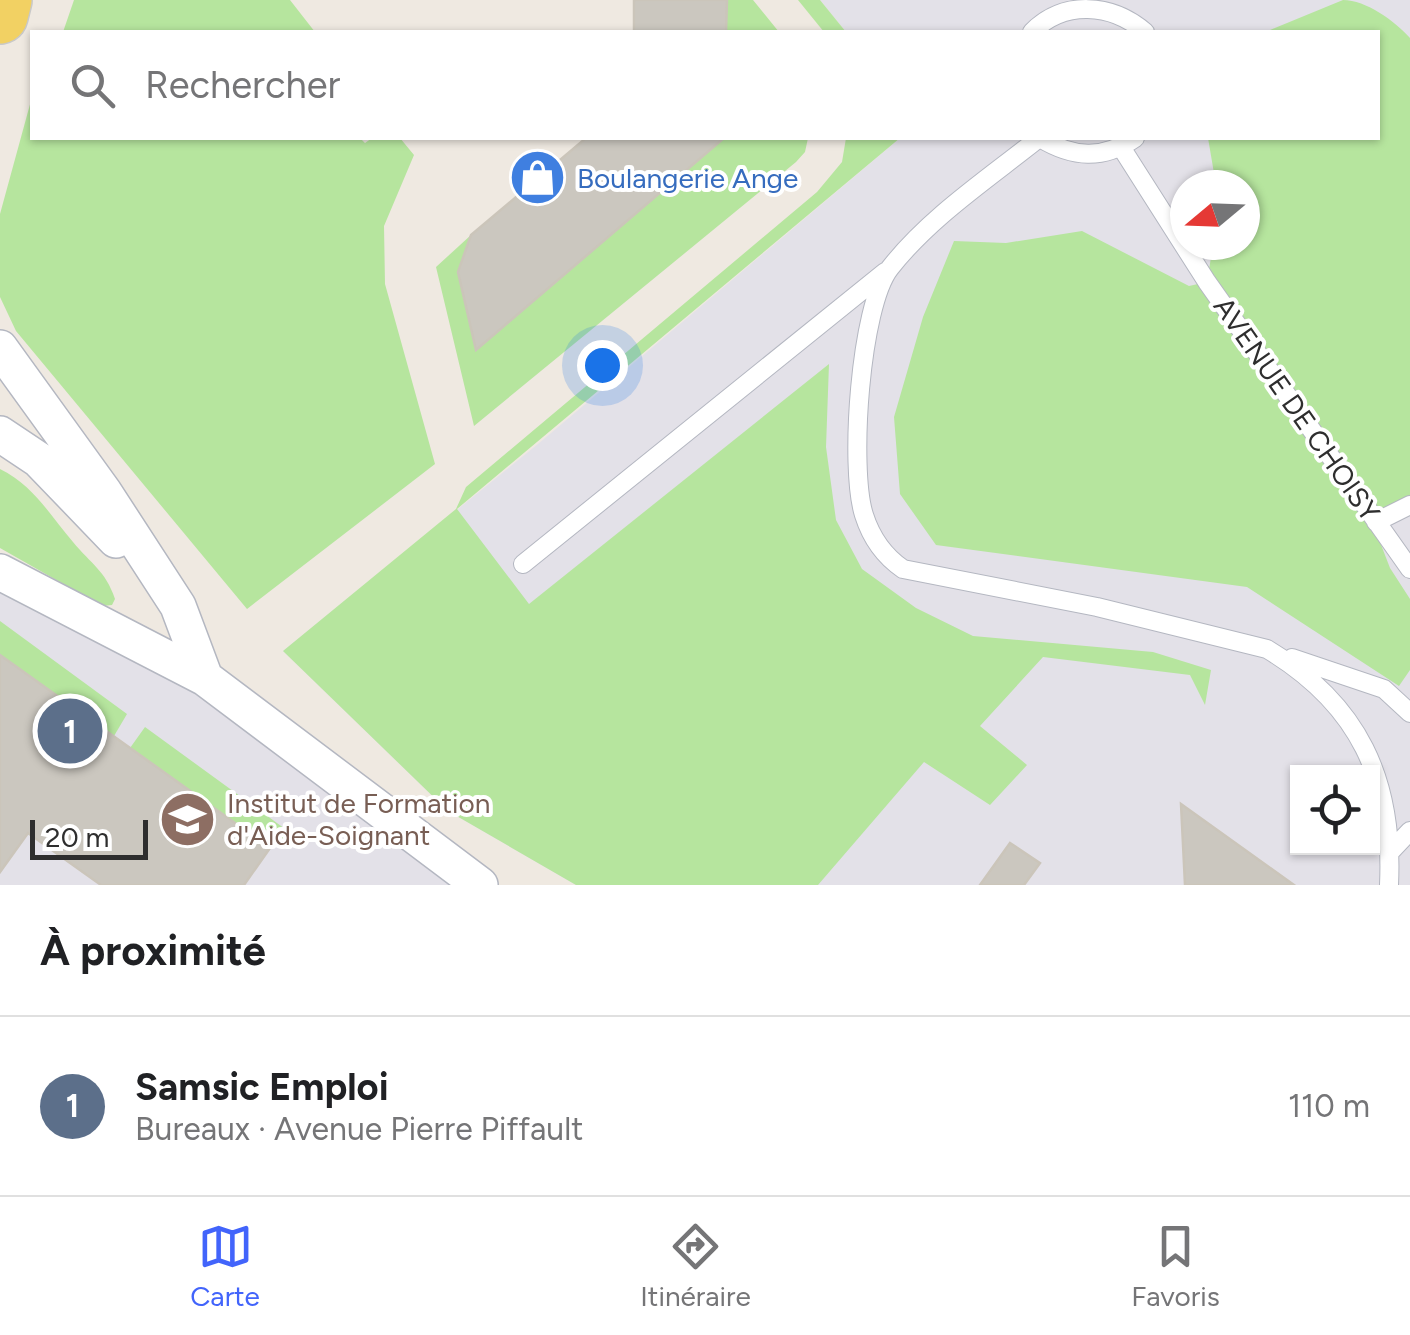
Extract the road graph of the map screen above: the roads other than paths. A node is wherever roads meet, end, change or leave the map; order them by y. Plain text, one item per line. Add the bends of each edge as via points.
1 (4, 0) edge
2 (0, 16) edge
3 (1035, 30) edge
4 (1143, 30) edge
5 (1038, 140) edge
6 (1044, 140) edge
7 (1128, 142) edge
8 (890, 268) junction
9 (0, 348) edge
10 (0, 434) edge
11 (1410, 504) edge
12 (1376, 522) junction
13 (523, 564) dead end
14 (1410, 569) edge
15 (11, 578) edge
16 (178, 606) junction
17 (1268, 650) junction
18 (205, 678) junction
19 (1410, 713) edge
20 (1410, 831) edge
21 (1390, 852) junction
22 (480, 885) edge
23 (1388, 885) edge

1 - 2 main road
3 - 4 lane via 1079,6 1104,7
5 - 8 lane
6 - 7 lane via 1079,154
7 - 12 lane, AVENUE DE CHOISY via 1208,282
8 - 13 lane
8 - 17 lane via 867,342 856,433 860,500 885,554 914,572 1097,607
9 - 16 street
10 - 16 street via 39,460
11 - 12 lane
12 - 14 lane, AVENUE DE CHOISY
15 - 18 street
16 - 18 street
17 - 19 lane via 1384,689
17 - 21 lane via 1305,674 1353,726 1377,772
18 - 22 street
20 - 21 lane
21 - 23 lane

